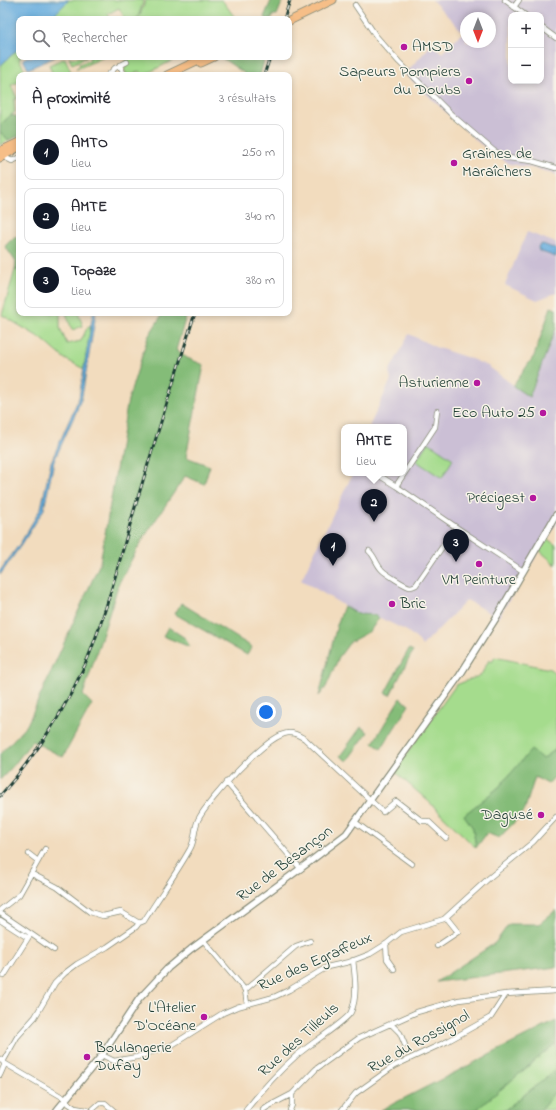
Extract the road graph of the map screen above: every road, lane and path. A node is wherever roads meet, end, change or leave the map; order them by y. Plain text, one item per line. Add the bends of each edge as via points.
1 (323, 0) edge
2 (333, 0) edge
3 (505, 0) edge
4 (519, 0) edge
5 (355, 5) dead end
6 (514, 7) junction
7 (521, 12) edge
8 (289, 16) edge
9 (292, 20) edge
10 (544, 29) edge
11 (556, 38) edge
12 (199, 60) edge
13 (208, 60) edge
14 (127, 62) dead end
15 (120, 65) junction
16 (111, 72) edge
17 (123, 72) edge
18 (173, 72) edge
19 (182, 72) edge
20 (16, 146) edge
21 (1, 155) edge
22 (16, 159) edge
23 (556, 168) edge
24 (437, 411) dead end
25 (407, 469) edge
26 (381, 476) edge
27 (402, 476) edge
28 (397, 484) junction
29 (556, 515) edge
30 (456, 526) junction
31 (369, 551) dead end
32 (523, 571) junction
33 (226, 782) junction
34 (370, 801) junction
35 (556, 819) edge
36 (355, 822) junction
37 (446, 838) dead end
38 (45, 849) dead end
39 (29, 854) dead end
40 (38, 861) junction
41 (412, 864) dead end
42 (301, 869) junction
43 (32, 874) junction
44 (0, 911) edge
45 (446, 916) junction
46 (0, 920) edge
47 (139, 923) junction
48 (30, 936) junction
49 (203, 940) junction
50 (310, 941) dead end
51 (386, 944) junction
52 (437, 946) dead end
53 (54, 950) dead end
54 (353, 960) junction
55 (394, 968) dead end
56 (4, 976) dead end
57 (245, 990) junction
58 (556, 991) edge
59 (506, 994) junction
60 (247, 1004) junction
61 (391, 1024) junction
62 (405, 1045) dead end
63 (102, 1055) junction
64 (0, 1059) edge
65 (4, 1063) junction
66 (0, 1075) edge
67 (292, 1094) junction
68 (65, 1100) junction
69 (74, 1109) edge
70 (57, 1110) edge
71 (87, 1110) edge
72 (92, 1110) edge
73 (113, 1110) edge
74 (246, 1110) edge
75 (263, 1110) edge
76 (290, 1110) edge
77 (342, 1110) edge

1 - 8 main road
2 - 9 main road
3 - 6 street
4 - 6 street
5 - 23 street via 398,62 452,115 494,151 508,158
6 - 7 street
10 - 11 street
12 - 18 main road
13 - 19 main road
14 - 15 street
15 - 16 street
15 - 17 street
20 - 21 main road
21 - 22 street via 12,161
24 - 25 street via 434,427
26 - 28 street
27 - 28 street
28 - 30 street
29 - 32 street, Rue de Besançon
30 - 31 street via 413,586 409,587 382,570
30 - 32 street
32 - 34 street, Rue de Besançon via 463,669
33 - 34 street via 270,742 282,734 296,734 305,739
33 - 42 street
33 - 47 street via 198,821 191,847 176,873 144,921
34 - 36 street, Rue de Besançon
34 - 37 street via 383,812 396,801 422,821 428,821
35 - 45 street, Rue des Egraffeux via 533,842
36 - 41 street
36 - 42 street, Rue de Besançon via 341,839
38 - 40 street
39 - 40 street
40 - 43 street
42 - 49 street, Rue de Besançon
43 - 44 street via 19,895
43 - 47 street via 57,887 90,912 102,916 122,912
44 - 48 street
45 - 51 street, Rue des Egraffeux via 401,932
45 - 52 street via 458,932
46 - 48 street
47 - 65 street via 136,928 65,972 55,983 36,1017 18,1037
48 - 53 street
48 - 56 street
49 - 57 street
49 - 63 street, Rue de Besançon via 168,968 139,999
50 - 57 street via 296,946
51 - 54 street, Rue des Egraffeux via 370,954
51 - 55 street via 387,959
54 - 60 street, Rue des Egraffeux via 327,967 274,997
54 - 74 street, Rue des Tilleuls via 356,986 355,1001 350,1014 296,1056
57 - 60 street
58 - 59 street
59 - 61 street via 458,1000 417,1012
59 - 77 street, Rue du Rossignol via 491,1017 448,1041 394,1066 356,1093
60 - 63 street, Rue des Egraffeux via 223,1013 172,1045 155,1052 114,1060
61 - 62 street via 400,1033
61 - 67 street via 359,1038 316,1069
63 - 68 street, Rue de Besançon
64 - 65 street
65 - 66 street
65 - 68 street
67 - 75 street
67 - 76 street
68 - 69 street
68 - 70 street, Rue de Besançon
69 - 71 street
72 - 73 street via 100,1103 105,1103

